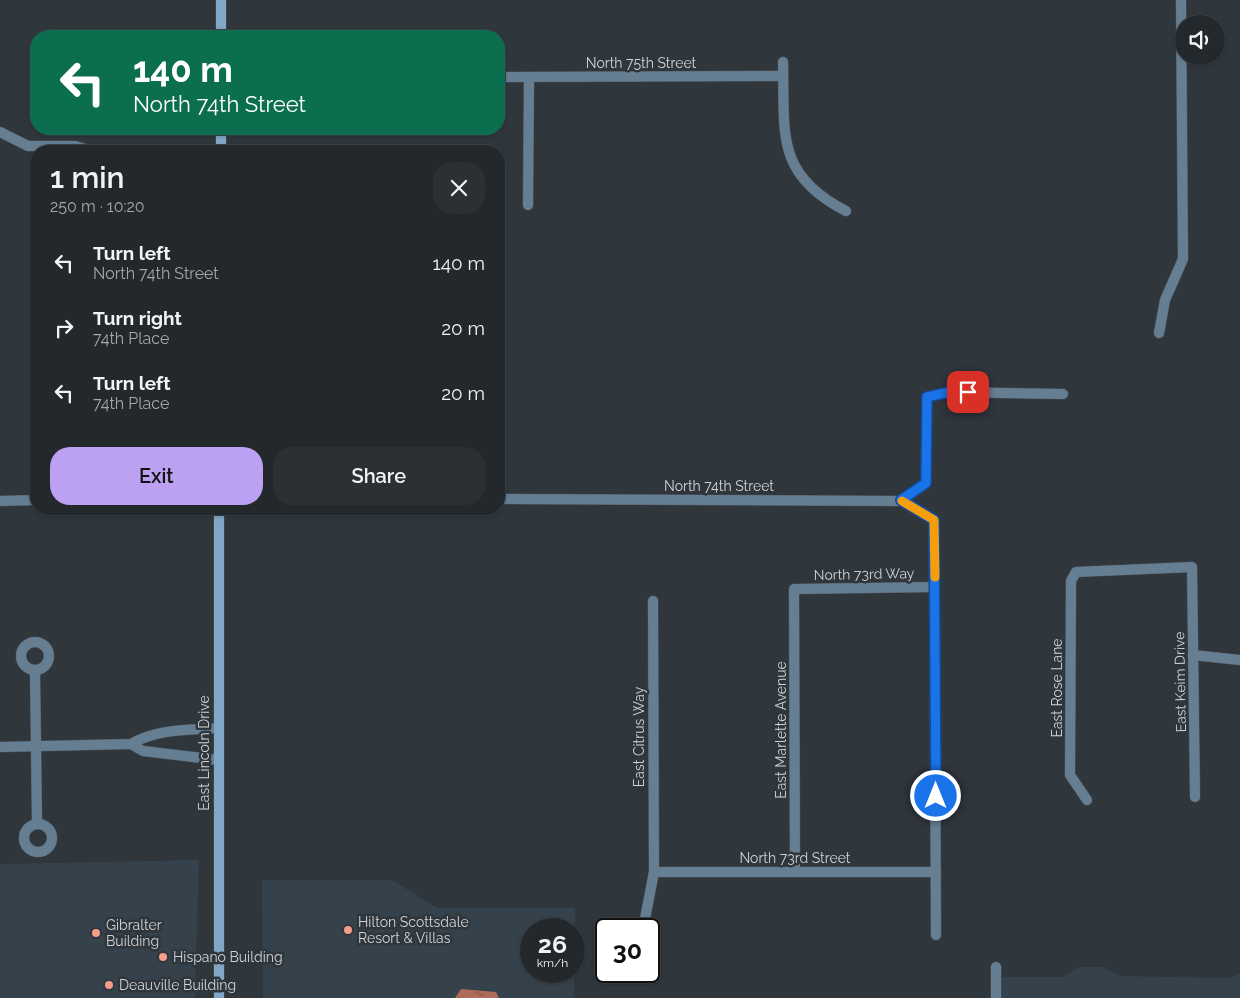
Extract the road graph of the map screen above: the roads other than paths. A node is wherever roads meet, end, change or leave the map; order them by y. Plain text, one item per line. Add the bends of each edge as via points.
1 (221, 0) edge
2 (1181, 0) edge
3 (221, 30) edge
4 (783, 62) dead end
5 (783, 76) junction
6 (505, 77) edge
7 (529, 77) junction
8 (0, 132) edge
9 (30, 146) edge
10 (528, 205) dead end
11 (846, 211) dead end
12 (1159, 333) dead end
13 (1063, 394) dead end
14 (505, 499) edge
15 (0, 500) edge
16 (30, 500) edge
17 (901, 500) junction
18 (219, 515) edge
19 (1076, 572) joint
20 (935, 587) junction
21 (794, 589) joint
22 (652, 600) dead end
23 (1193, 654) junction
24 (1240, 660) edge
25 (35, 670) dead end
26 (218, 728) junction
27 (131, 744) junction
28 (36, 746) junction
29 (0, 748) edge
30 (218, 760) junction
31 (1195, 797) dead end
32 (1087, 800) dead end
33 (37, 824) dead end
34 (654, 872) junction
35 (795, 872) junction
36 (936, 872) junction
37 (645, 918) edge
38 (936, 935) dead end
39 (996, 967) dead end
40 (219, 998) edge
41 (996, 998) edge

1 - 3 main road
2 - 12 street via 1183,259 1165,300
4 - 5 street
5 - 7 street, North 75th Street
5 - 11 street via 783,129 796,169 805,183 825,200
6 - 7 street, North 75th Street
7 - 10 street
8 - 9 street
13 - 17 street via 949,392 927,397 926,483
14 - 17 street, North 74th Street
15 - 16 street
17 - 20 street via 934,520
18 - 26 main road, East Lincoln Drive
19 - 23 street, East Keim Drive via 1192,567
19 - 32 street, East Rose Lane via 1071,581 1070,775
20 - 21 street, North 73rd Way
20 - 36 street
21 - 35 street, East Marlette Avenue
22 - 34 street, East Citrus Way
23 - 24 street
23 - 31 street, East Keim Drive
25 - 28 street
26 - 27 street via 143,737
26 - 30 main road, East Lincoln Drive
27 - 28 street
27 - 30 street via 143,751
28 - 29 street
28 - 33 street
30 - 40 main road, East Lincoln Drive
34 - 35 street, North 73rd Street
34 - 37 street, East Citrus Way
35 - 36 street, North 73rd Street
36 - 38 street
39 - 41 street

